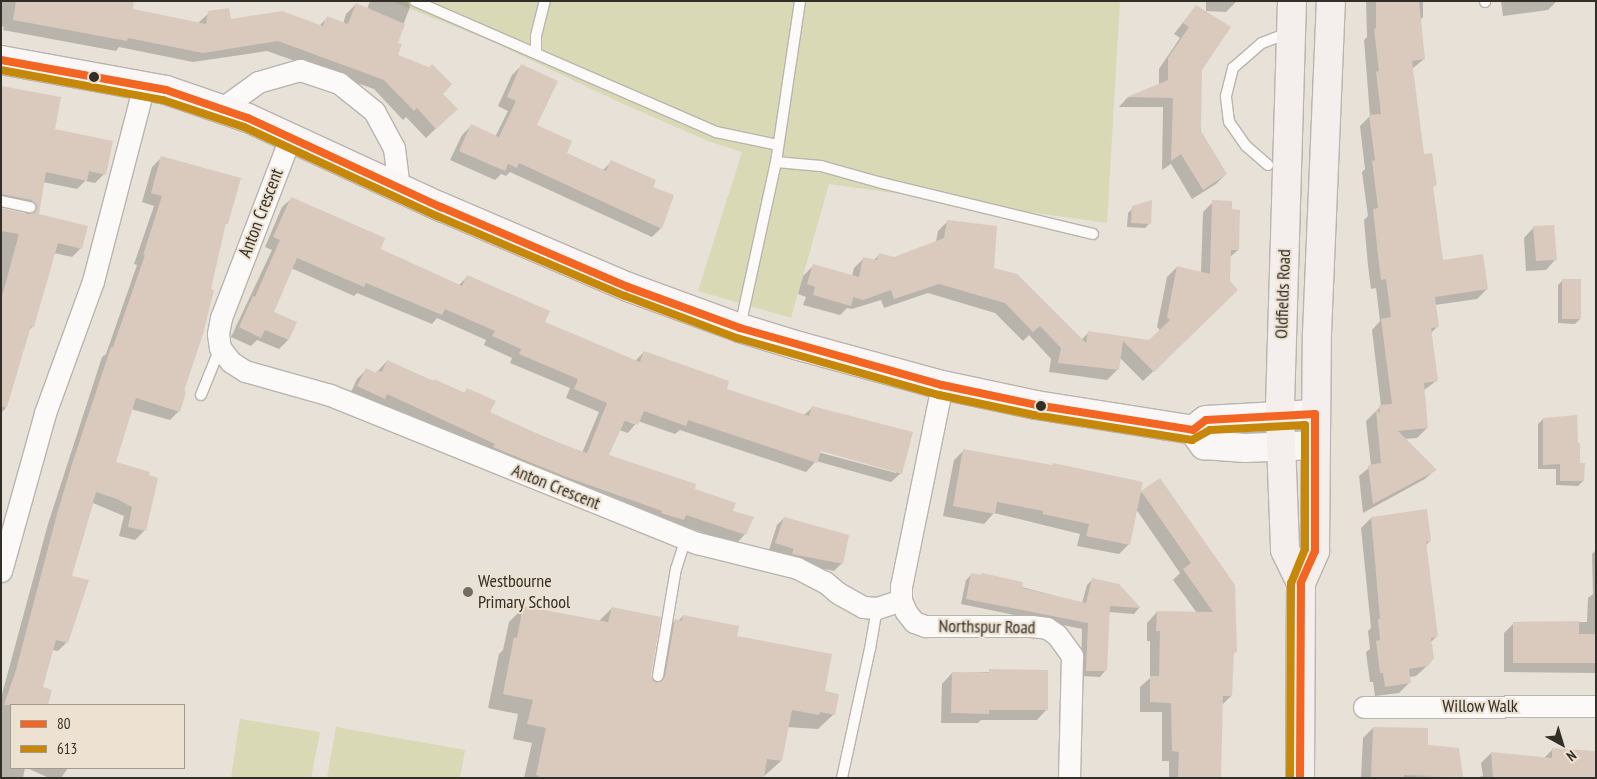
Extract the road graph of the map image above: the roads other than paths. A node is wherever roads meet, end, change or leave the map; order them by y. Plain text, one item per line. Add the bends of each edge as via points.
1 (415, 1) edge
2 (545, 1) edge
3 (800, 1) edge
4 (1292, 1) edge
5 (1331, 1) edge
6 (1291, 32) junction
7 (536, 53) junction
8 (1, 60) edge
9 (144, 84) junction
10 (221, 109) junction
11 (290, 138) junction
12 (778, 145) junction
13 (776, 162) junction
14 (1268, 165) dead end
15 (399, 186) junction
16 (1, 200) edge
17 (30, 207) dead end
18 (1093, 234) dead end
19 (740, 328) junction
20 (220, 348) junction
21 (942, 385) junction
22 (201, 395) dead end
23 (1315, 414) junction
24 (1280, 417) junction
25 (1193, 430) junction
26 (1315, 446) junction
27 (1280, 448) junction
28 (686, 538) junction
29 (1, 571) edge
30 (1301, 583) junction
31 (901, 600) junction
32 (877, 608) junction
33 (658, 676) dead end
34 (1596, 706) edge
35 (1364, 707) dead end
36 (842, 778) edge
37 (1069, 778) edge
38 (1300, 778) edge

1 - 7 lane
2 - 7 lane via 536,36
3 - 12 lane
4 - 6 highway, Oldfields Road
5 - 23 highway, Oldfields Road
6 - 14 lane via 1262,43 1233,68 1226,96 1229,122 1246,146
6 - 24 highway, Oldfields Road
7 - 12 lane via 716,132
8 - 9 street
9 - 10 street
9 - 29 street via 93,281 45,413
10 - 11 street
10 - 15 street via 258,82 300,70 339,83 374,111 394,148
11 - 15 street
11 - 20 street, Anton Crescent via 221,318
12 - 13 lane
13 - 18 lane via 821,166
13 - 19 lane
15 - 19 street via 619,283
16 - 17 lane
19 - 21 street
20 - 22 lane
20 - 28 street, Anton Crescent via 231,362 245,371 330,395
21 - 25 street via 1036,405
21 - 31 street via 901,586
23 - 24 street
23 - 26 highway, Oldfields Road
24 - 25 street via 1206,420
24 - 27 highway, Oldfields Road
25 - 27 street via 1204,445
26 - 27 street
26 - 30 highway, Oldfields Road via 1315,551
27 - 30 highway, Oldfields Road via 1284,550
28 - 32 street, Anton Crescent via 797,568 863,607
28 - 33 lane via 676,569
30 - 38 highway, Oldfields Road
31 - 32 street
31 - 37 street, Northspur Road via 914,622 926,626 1031,626 1047,628 1058,635 1072,656
32 - 36 lane
34 - 35 street, Willow Walk

